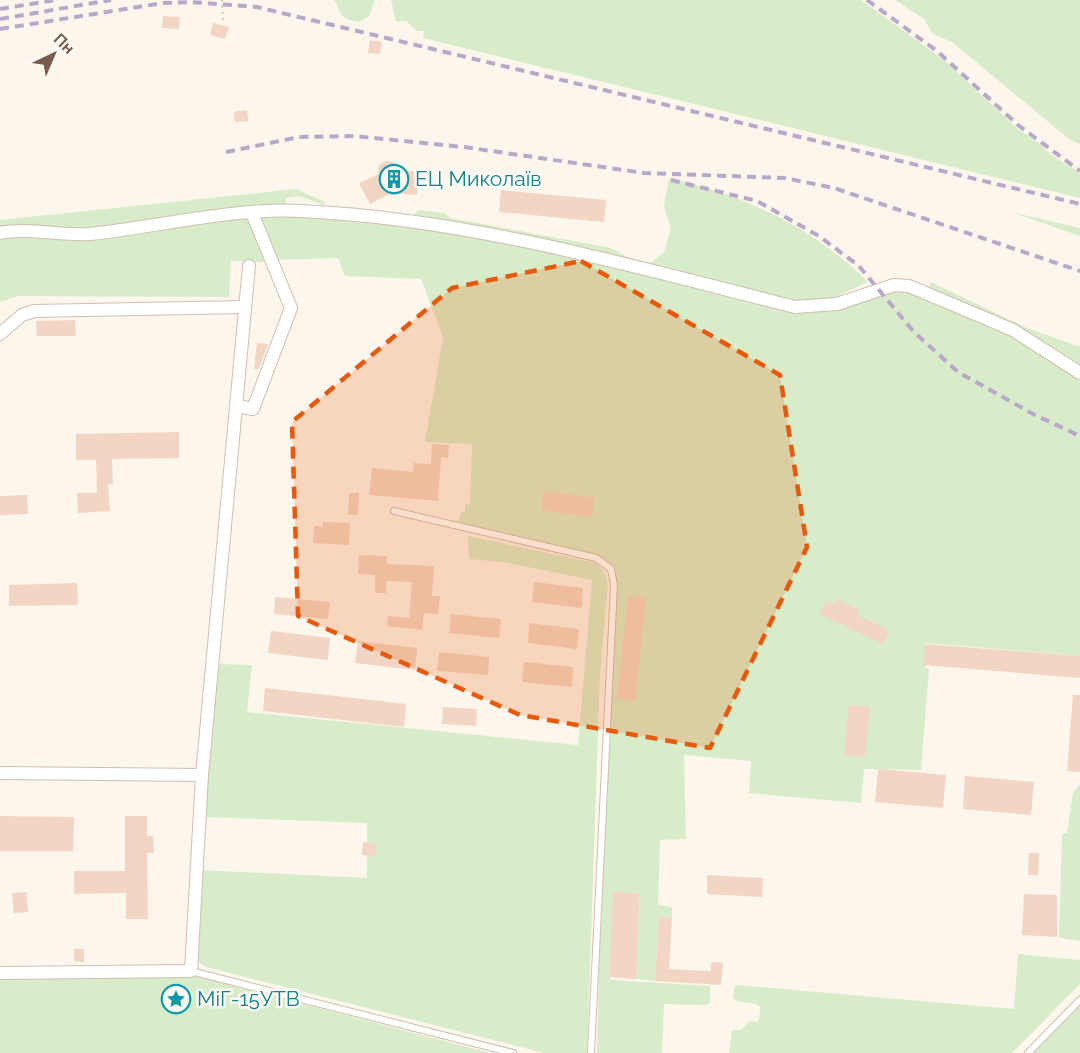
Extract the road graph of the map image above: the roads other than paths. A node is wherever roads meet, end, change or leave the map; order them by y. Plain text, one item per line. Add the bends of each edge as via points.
1 (252, 213) junction
2 (0, 233) edge
3 (249, 266) dead end
4 (245, 307) junction
5 (0, 334) edge
6 (1080, 373) edge
7 (237, 406) junction
8 (394, 511) dead end
9 (0, 773) edge
10 (202, 775) junction
11 (191, 971) junction
12 (0, 973) edge
13 (1080, 1000) edge
14 (513, 1053) edge
15 (591, 1053) edge
16 (1028, 1053) edge

1 - 2 street via 91,234
1 - 6 street via 301,211 427,223 525,240 795,307 837,304 894,285 909,286 1013,330
1 - 7 street via 291,308 253,409
3 - 4 street
4 - 5 street via 34,311 22,315
4 - 7 street
7 - 10 street
8 - 15 lane via 596,558 611,569 614,585
9 - 10 street
10 - 11 street
11 - 12 street
11 - 14 lane
13 - 16 lane

